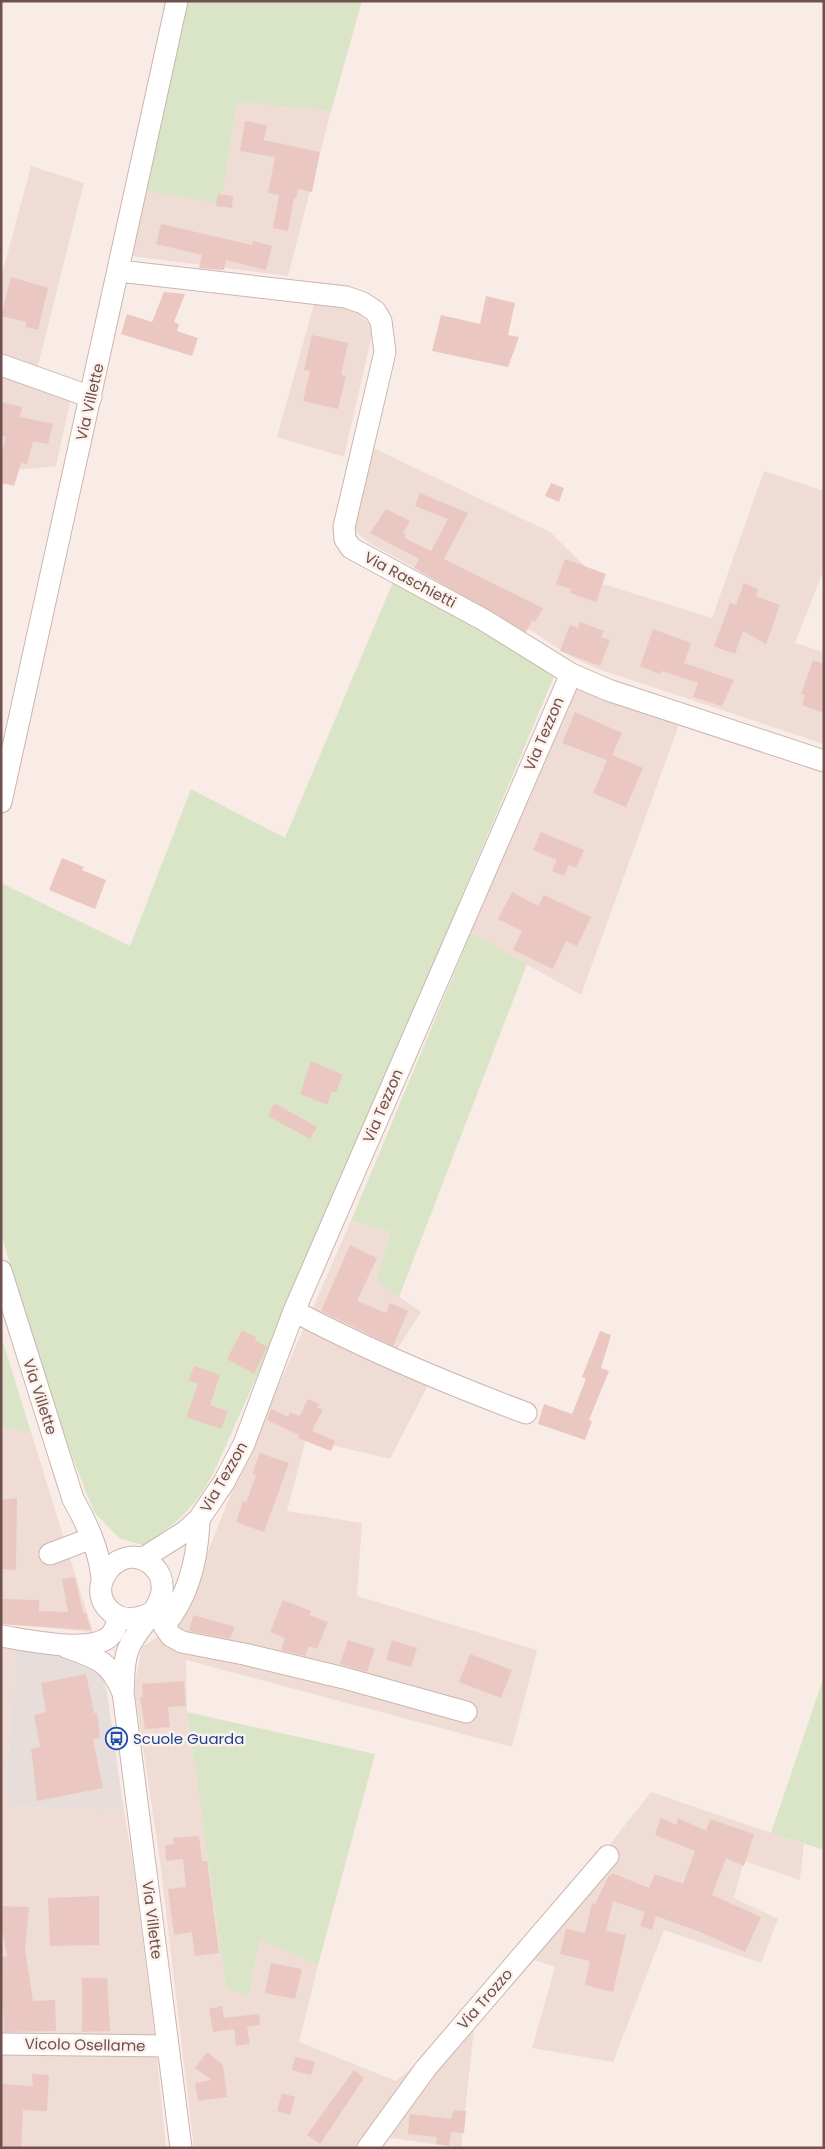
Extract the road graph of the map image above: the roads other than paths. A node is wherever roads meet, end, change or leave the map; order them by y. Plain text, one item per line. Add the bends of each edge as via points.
1 (177, 1) edge
2 (119, 271) junction
3 (1, 365) edge
4 (91, 397) junction
5 (571, 674) junction
6 (824, 761) edge
7 (1, 802) edge
8 (1, 1271) edge
9 (294, 1311) junction
10 (526, 1413) dead end
11 (193, 1525) junction
12 (89, 1530) junction
13 (50, 1554) dead end
14 (135, 1558) junction
15 (102, 1586) junction
16 (163, 1586) junction
17 (150, 1613) junction
18 (122, 1618) junction
19 (1, 1636) edge
20 (65, 1645) junction
21 (123, 1694) junction
22 (466, 1712) dead end
23 (608, 1856) dead end
24 (1, 2044) edge
25 (168, 2046) junction
26 (181, 2148) edge
27 (368, 2148) edge

1 - 2 street, Via Villette
2 - 4 street, Via Villette
2 - 5 street, Via Raschietti via 346,297 375,310 384,332 385,352 344,527 345,539 351,548 364,556 484,620
3 - 4 street
4 - 7 street, Via Villette
5 - 6 street, Via Raschietti via 608,690
5 - 9 street, Via Tezzon
8 - 12 street, Via Villette via 70,1490
9 - 10 street via 349,1341 421,1373
9 - 11 street, Via Tezzon via 244,1444 224,1482
11 - 14 street, Via Tezzon
11 - 16 street, Via Tezzon via 166,1565
11 - 22 street via 199,1546 180,1603 164,1626 171,1636 182,1642 344,1678
12 - 13 street
12 - 14 street, Via Villette
12 - 15 street, Via Villette via 100,1558
14 - 15 street via 112,1564
14 - 16 street, Via Villette via 156,1570
15 - 18 street, Via Villette via 108,1609
15 - 20 street via 102,1625 87,1637
16 - 17 street, Via Villette via 158,1606
17 - 18 street via 134,1619
17 - 21 street, Via Villette via 128,1649
18 - 20 street via 107,1639
18 - 21 street, Via Villette via 116,1644 116,1663
19 - 20 street
20 - 21 street via 108,1666 116,1675
21 - 25 street, Via Villette
23 - 27 street, Via Trozzo via 426,2068
24 - 25 street, Vicolo Osellame
25 - 26 street, Via Villette

